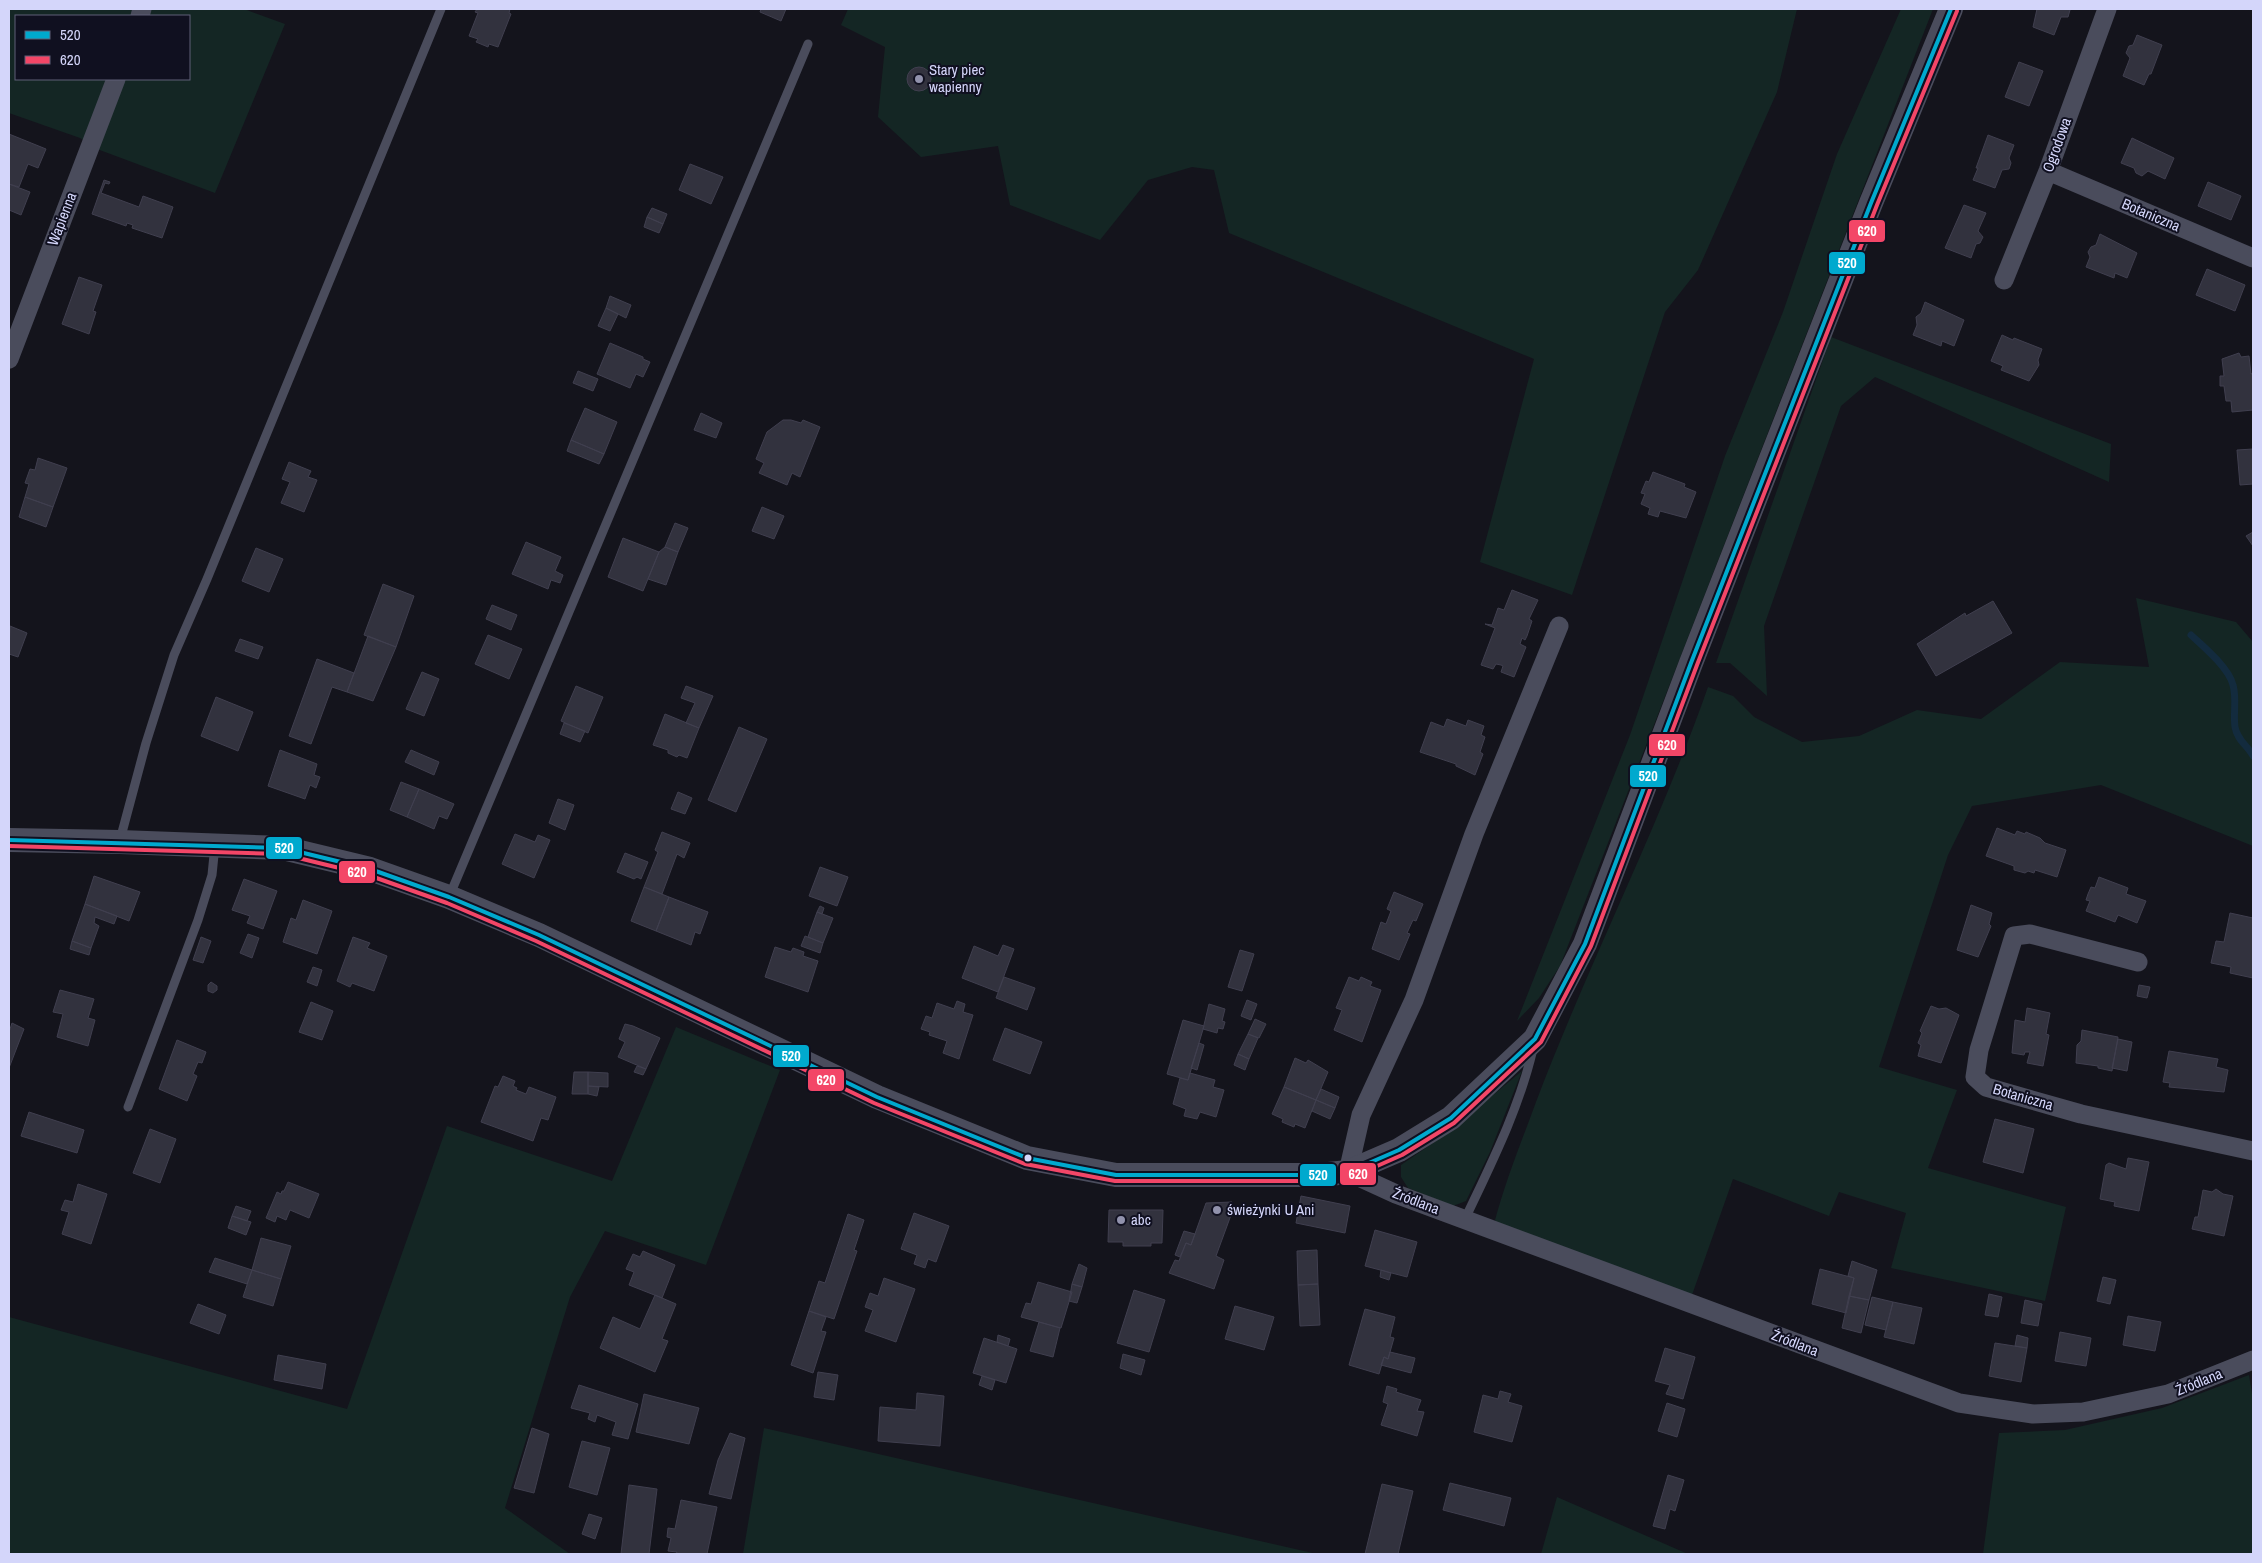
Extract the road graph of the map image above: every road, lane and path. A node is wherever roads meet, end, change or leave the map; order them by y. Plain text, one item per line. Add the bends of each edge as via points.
1 (441, 9) edge
2 (1950, 9) edge
3 (2107, 9) edge
4 (808, 44) dead end
5 (116, 80) edge
6 (2048, 171) junction
7 (2253, 258) edge
8 (2004, 280) dead end
9 (9, 359) edge
10 (1559, 626) dead end
11 (9, 840) edge
12 (120, 842) junction
13 (215, 845) junction
14 (449, 897) junction
15 (2138, 962) dead end
16 (1535, 1039) junction
17 (128, 1107) dead end
18 (2253, 1151) edge
19 (1348, 1172) junction
20 (1465, 1220) junction
21 (2253, 1360) edge

1 - 12 lane via 174,655
2 - 16 street via 1691,663 1585,944
3 - 6 street, Ogrodowa
4 - 14 lane
5 - 9 street, Wapienna
6 - 7 street, Botaniczna
6 - 8 street, Ogrodowa
10 - 19 street via 1474,834 1414,1000 1362,1115
11 - 12 street
12 - 13 street
13 - 14 street via 283,848 370,869
13 - 17 lane via 212,875 198,920
14 - 19 street via 539,935 877,1097 1028,1158 1116,1175 1319,1175
15 - 18 street, Botaniczna via 2030,934 2014,936 1979,1050 1975,1076 1986,1087 2081,1114
16 - 19 street via 1451,1118 1399,1150
16 - 20 lane via 1525,1082
19 - 20 street, Źródlana
20 - 21 street, Źródlana via 1892,1380 1983,1408 2033,1414 2083,1412 2168,1394

